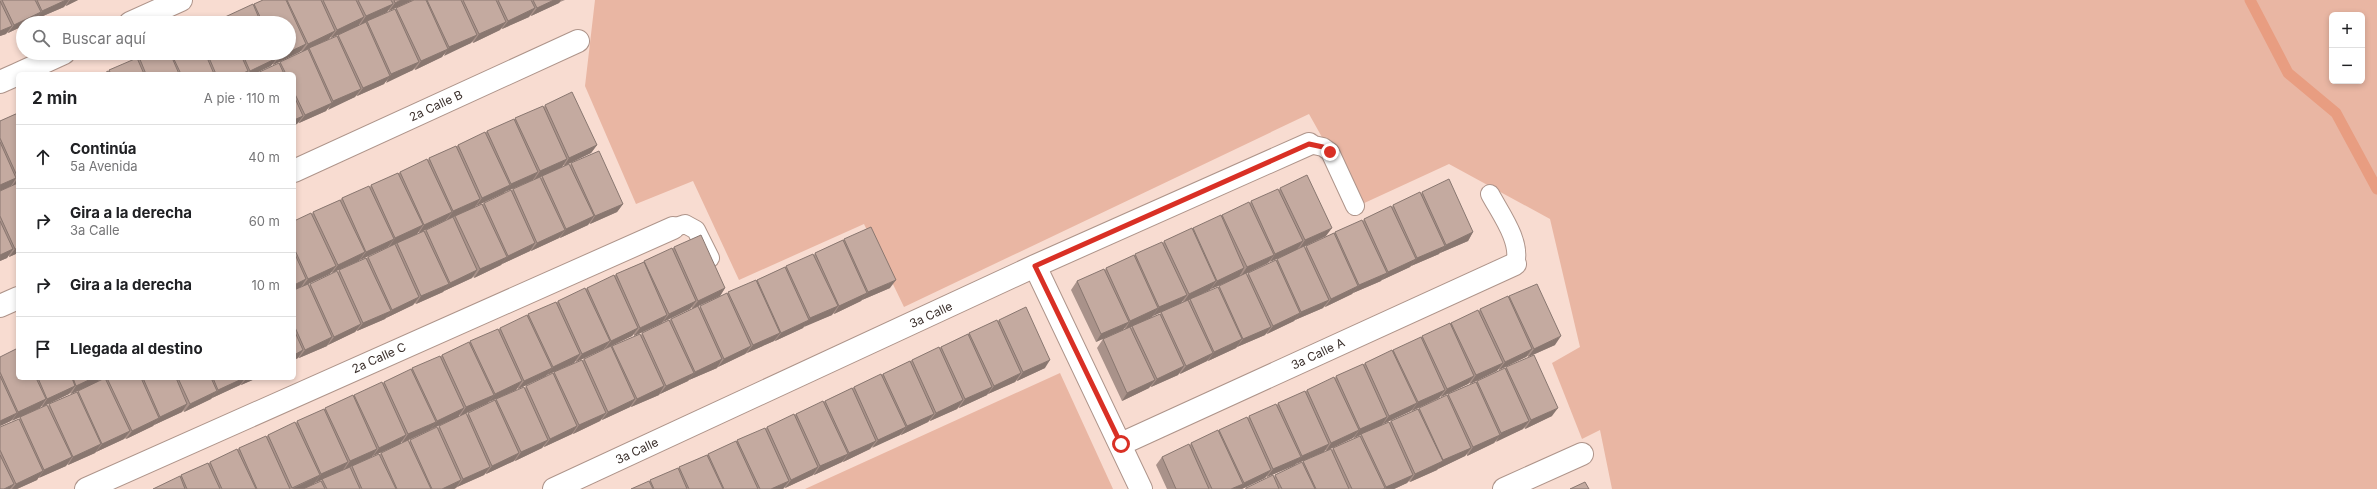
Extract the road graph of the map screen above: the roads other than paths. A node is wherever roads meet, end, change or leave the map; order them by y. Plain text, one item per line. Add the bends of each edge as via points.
1 (181, 0) edge
2 (146, 16) edge
3 (578, 41) dead end
4 (49, 60) edge
5 (22, 72) edge
6 (16, 75) edge
7 (0, 82) edge
8 (1309, 144) joint
9 (296, 170) edge
10 (1490, 194) dead end
11 (1355, 206) dead end
12 (673, 228) joint
13 (1515, 264) joint
14 (1035, 266) junction
15 (716, 272) edge
16 (16, 299) edge
17 (0, 306) edge
18 (1121, 444) junction
19 (1582, 454) dead end
20 (86, 489) edge
21 (554, 489) edge
22 (1141, 489) edge
23 (1504, 489) edge

1 - 2 street
3 - 9 street, 2a Calle B
4 - 5 street
6 - 7 street
8 - 11 lane via 1323,147 1330,152
8 - 14 street, 3a Calle
10 - 13 lane via 1512,237 1517,257
12 - 15 lane via 685,224 696,230
12 - 20 street, 2a Calle C
13 - 18 street, 3a Calle A
14 - 18 street
14 - 21 street, 3a Calle
16 - 17 street
18 - 22 street
19 - 23 street

